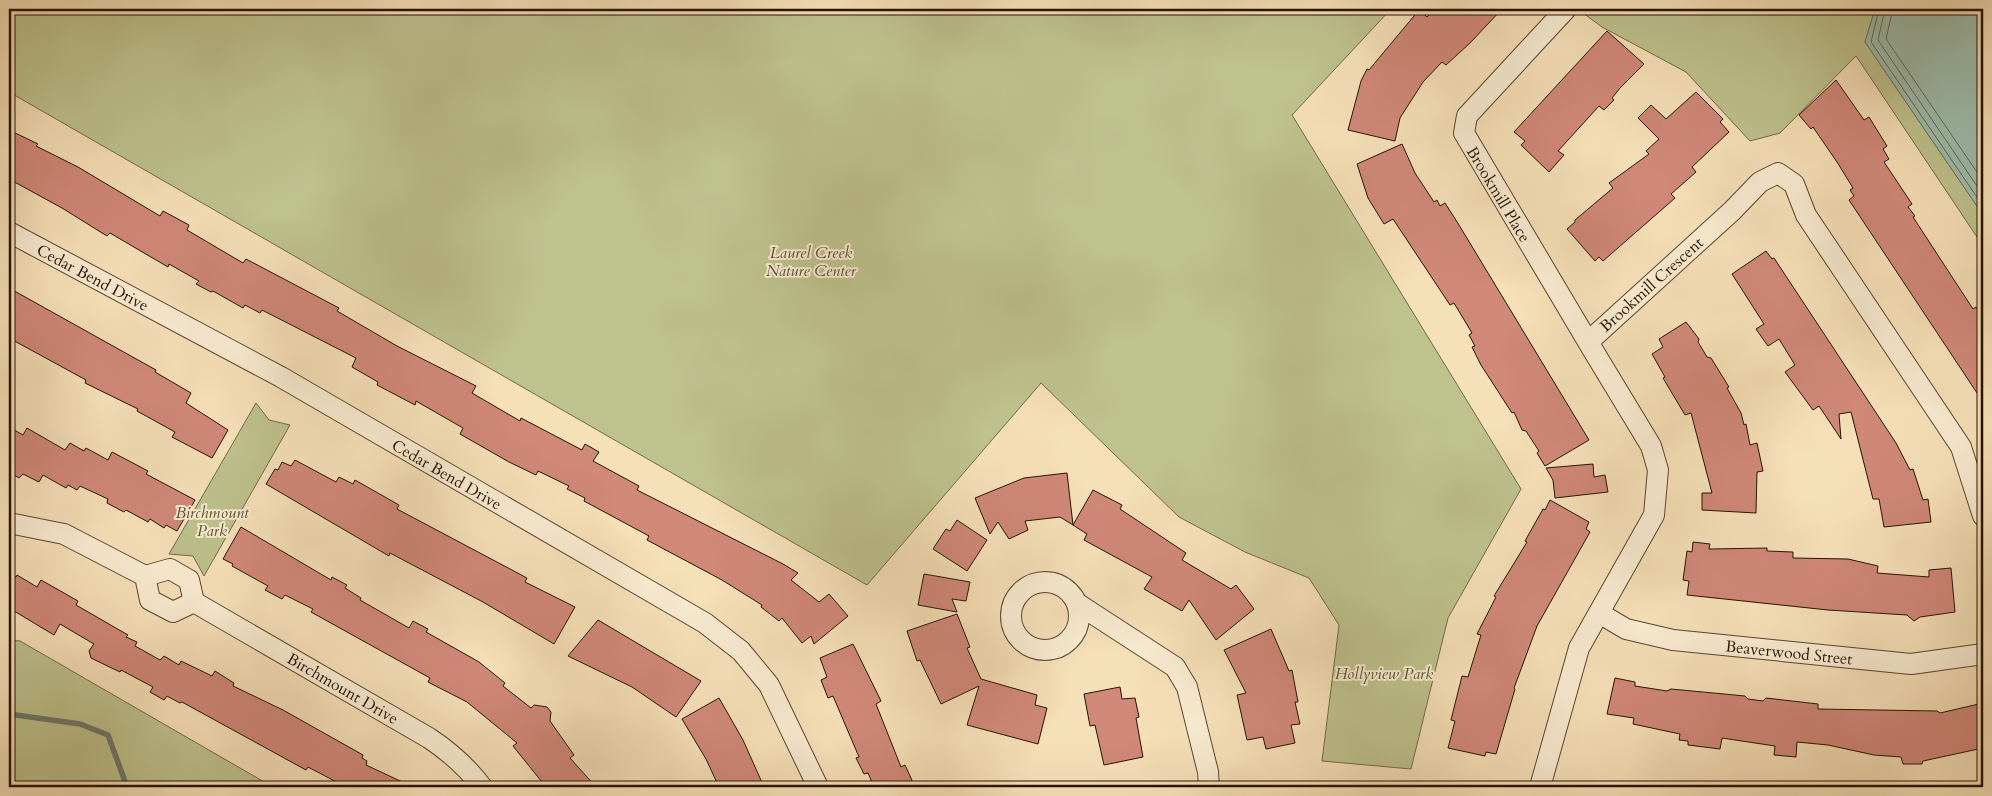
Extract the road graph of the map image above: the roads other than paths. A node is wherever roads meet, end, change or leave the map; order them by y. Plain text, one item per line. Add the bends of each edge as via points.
1 (1566, 9) edge
2 (9, 232) edge
3 (1588, 342) junction
4 (1983, 516) edge
5 (9, 523) edge
6 (145, 576) junction
7 (194, 602) junction
8 (1078, 604) dead end
9 (1599, 613) junction
10 (1983, 654) edge
11 (482, 787) edge
12 (818, 787) edge
13 (1209, 787) edge
14 (1540, 787) edge

1 - 3 street, Brookmill Place via 1467,116 1464,134
2 - 12 street, Cedar Bend Drive via 281,377 704,623 741,651 769,685
3 - 4 street, Brookmill Crescent via 1760,182 1778,172 1794,184 1806,215 1961,447
3 - 9 street, Brookmill Crescent via 1651,446 1658,470 1654,515
5 - 6 street via 64,534
6 - 7 street via 170,568 189,580
6 - 7 street via 150,600 173,612
7 - 11 street, Birchmount Drive via 430,738 448,750
8 - 13 street via 1175,667 1187,687
9 - 10 street, Beaverwood Street via 1626,629 1673,640 1911,664
9 - 14 street, Brookmill Crescent via 1579,648

